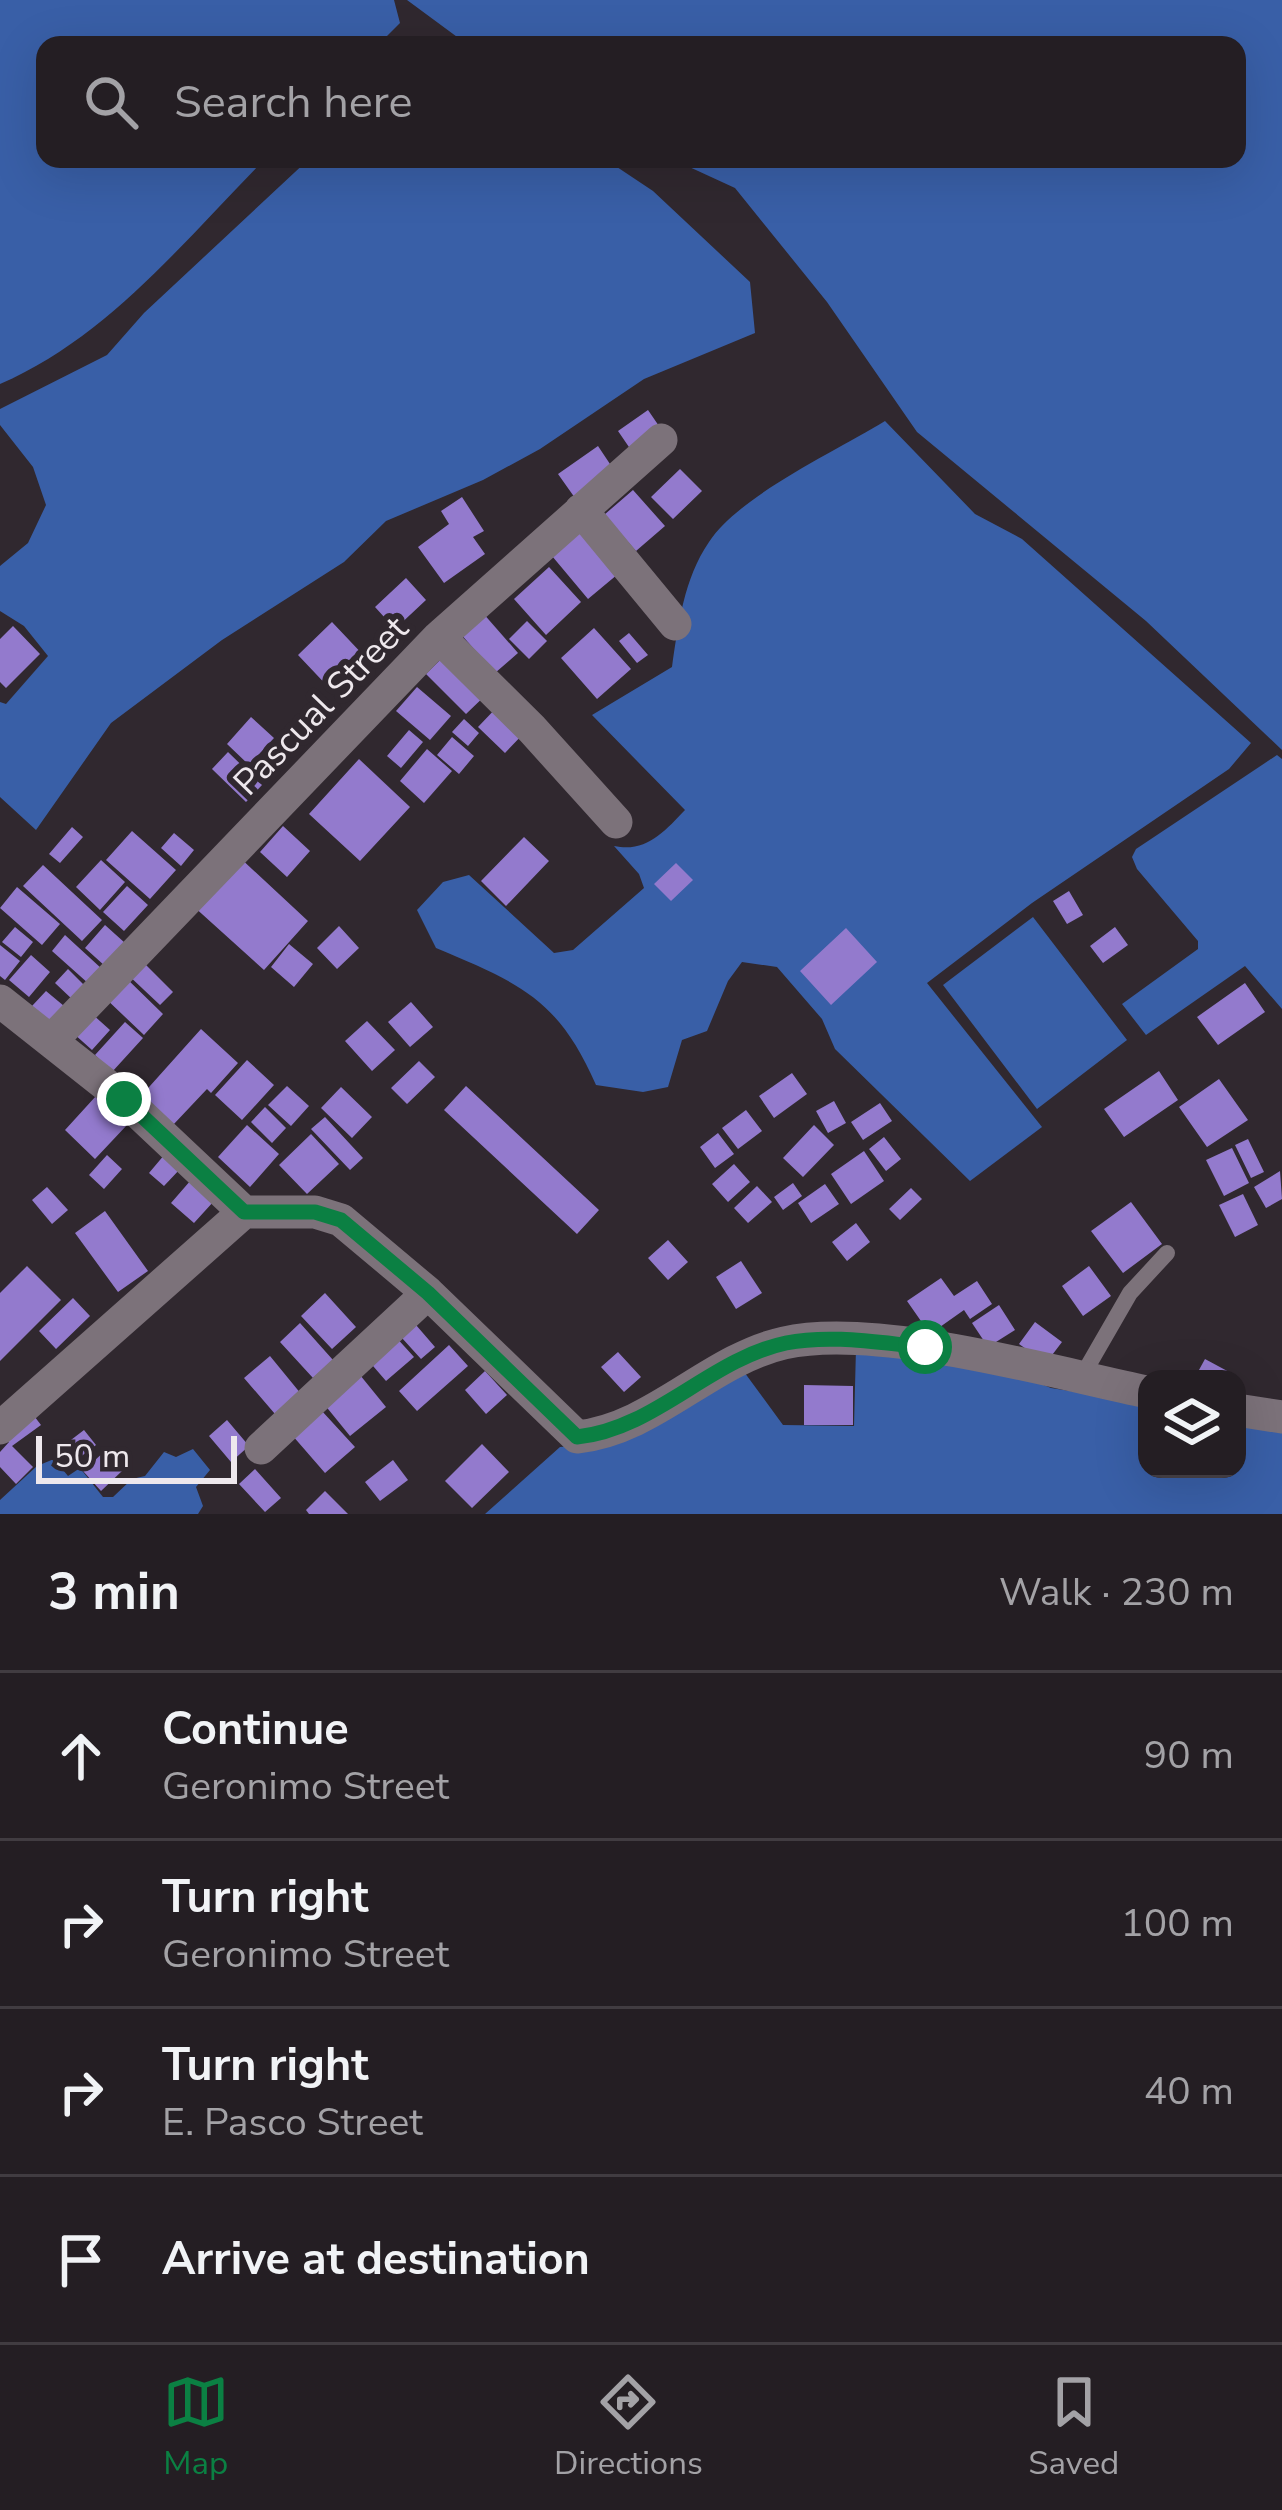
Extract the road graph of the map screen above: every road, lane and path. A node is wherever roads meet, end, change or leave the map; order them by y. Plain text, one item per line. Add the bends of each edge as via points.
1 (661, 440) dead end
2 (581, 510) junction
3 (675, 624) dead end
4 (439, 637) junction
5 (616, 822) dead end
6 (0, 1001) edge
7 (52, 1040) junction
8 (244, 1212) junction
9 (1167, 1253) dead end
10 (428, 1293) junction
11 (1081, 1378) junction
12 (1138, 1390) edge
13 (1246, 1411) edge
14 (1282, 1417) edge
15 (0, 1428) edge
16 (261, 1448) dead end

1 - 2 street, Pascual Street
2 - 3 street
2 - 4 street, Pascual Street
4 - 5 street
4 - 7 street, Pascual Street
6 - 7 street
7 - 8 street
8 - 10 street via 341,1220
8 - 15 street
9 - 11 lane via 1130,1293
10 - 11 street via 577,1437 609,1434 749,1355 817,1339 925,1347
10 - 16 street
11 - 12 street
13 - 14 street

